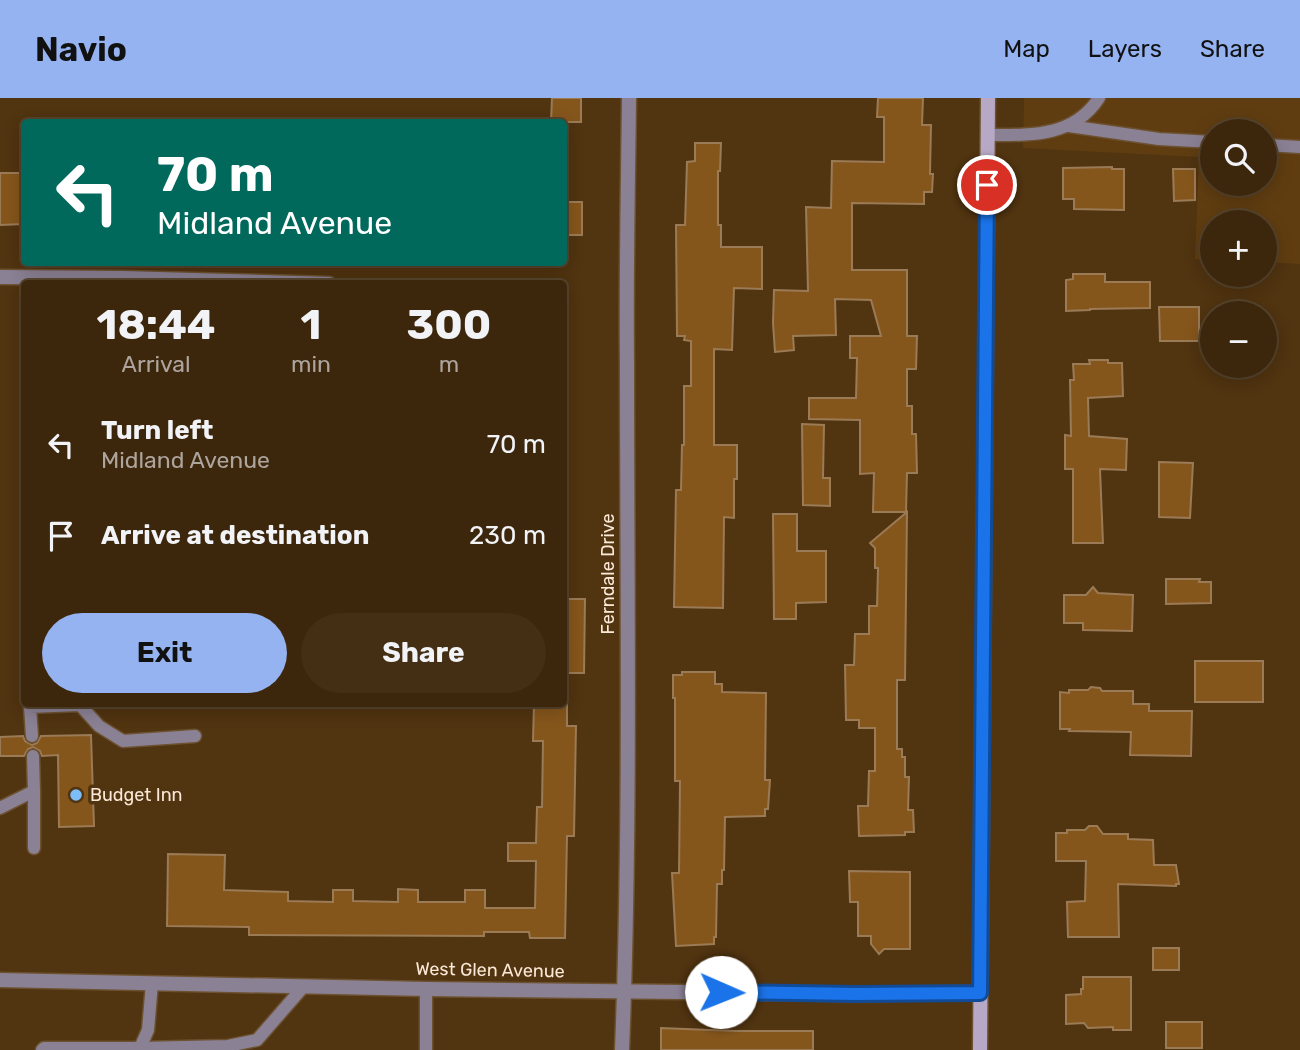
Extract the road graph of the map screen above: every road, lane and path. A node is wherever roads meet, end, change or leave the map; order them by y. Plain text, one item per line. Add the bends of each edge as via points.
1 (629, 98) edge
2 (988, 98) edge
3 (1099, 98) edge
4 (1069, 126) junction
5 (987, 135) junction
6 (1200, 141) edge
7 (1277, 146) edge
8 (1300, 147) edge
9 (0, 277) edge
10 (92, 280) edge
11 (30, 707) edge
12 (82, 707) edge
13 (32, 736) dead end
14 (195, 736) dead end
15 (33, 756) dead end
16 (34, 791) junction
17 (0, 808) edge
18 (34, 848) dead end
19 (0, 980) edge
20 (152, 983) junction
21 (304, 986) junction
22 (426, 989) junction
23 (625, 990) junction
24 (980, 993) junction
25 (140, 1048) junction
26 (42, 1050) edge
27 (425, 1050) edge
28 (622, 1050) edge
29 (980, 1050) edge

1 - 23 street, Ferndale Drive
2 - 5 street
3 - 4 lane
4 - 5 lane via 1039,134
4 - 6 lane
5 - 24 street
7 - 8 lane
9 - 10 street
11 - 13 lane
12 - 14 lane via 99,726 123,741
15 - 16 lane
16 - 17 lane
16 - 18 lane
19 - 20 street, West Glen Avenue
20 - 21 street, West Glen Avenue
20 - 25 lane via 149,1030
21 - 22 street, West Glen Avenue
21 - 25 lane via 257,1040 229,1046
22 - 23 street, West Glen Avenue
22 - 27 lane
23 - 24 street, West Glen Avenue
23 - 28 street, Ferndale Drive
24 - 29 street
25 - 26 lane

